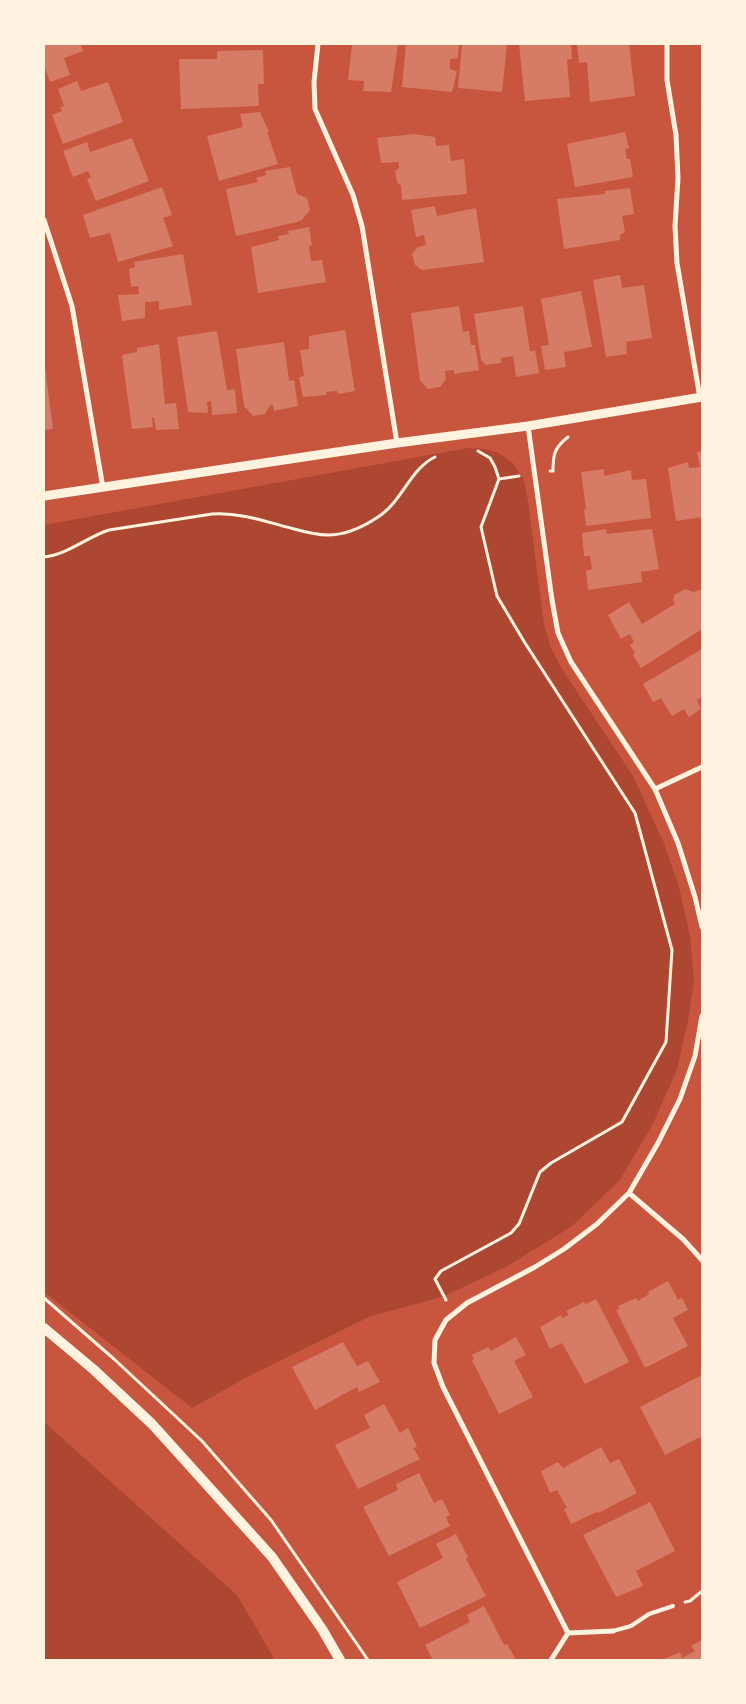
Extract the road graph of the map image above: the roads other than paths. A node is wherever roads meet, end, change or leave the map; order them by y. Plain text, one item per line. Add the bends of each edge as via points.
1 (318, 44) edge
2 (667, 44) edge
3 (44, 220) edge
4 (701, 398) edge
5 (528, 426) junction
6 (396, 443) junction
7 (103, 488) junction
8 (44, 496) edge
9 (702, 767) edge
10 (655, 789) junction
11 (702, 927) edge
12 (702, 1016) edge
13 (629, 1194) junction
14 (702, 1260) edge
15 (44, 1328) edge
16 (672, 1606) dead end
17 (613, 1631) joint
18 (568, 1633) junction
19 (340, 1660) edge
20 (551, 1660) edge

1 - 6 street via 315,109 362,226
2 - 4 street via 667,80 676,135 678,178 677,263
3 - 7 street via 72,306
4 - 5 street
5 - 6 street
5 - 10 street via 558,633 571,662
6 - 7 street
7 - 8 street
9 - 10 street
10 - 11 street via 678,843
12 - 13 street via 695,1056 680,1099
13 - 14 street
13 - 18 street via 564,1249 455,1312 446,1320 435,1340 434,1363 442,1387
15 - 19 main road via 152,1424 272,1557
16 - 17 lane
17 - 18 street
18 - 20 street

